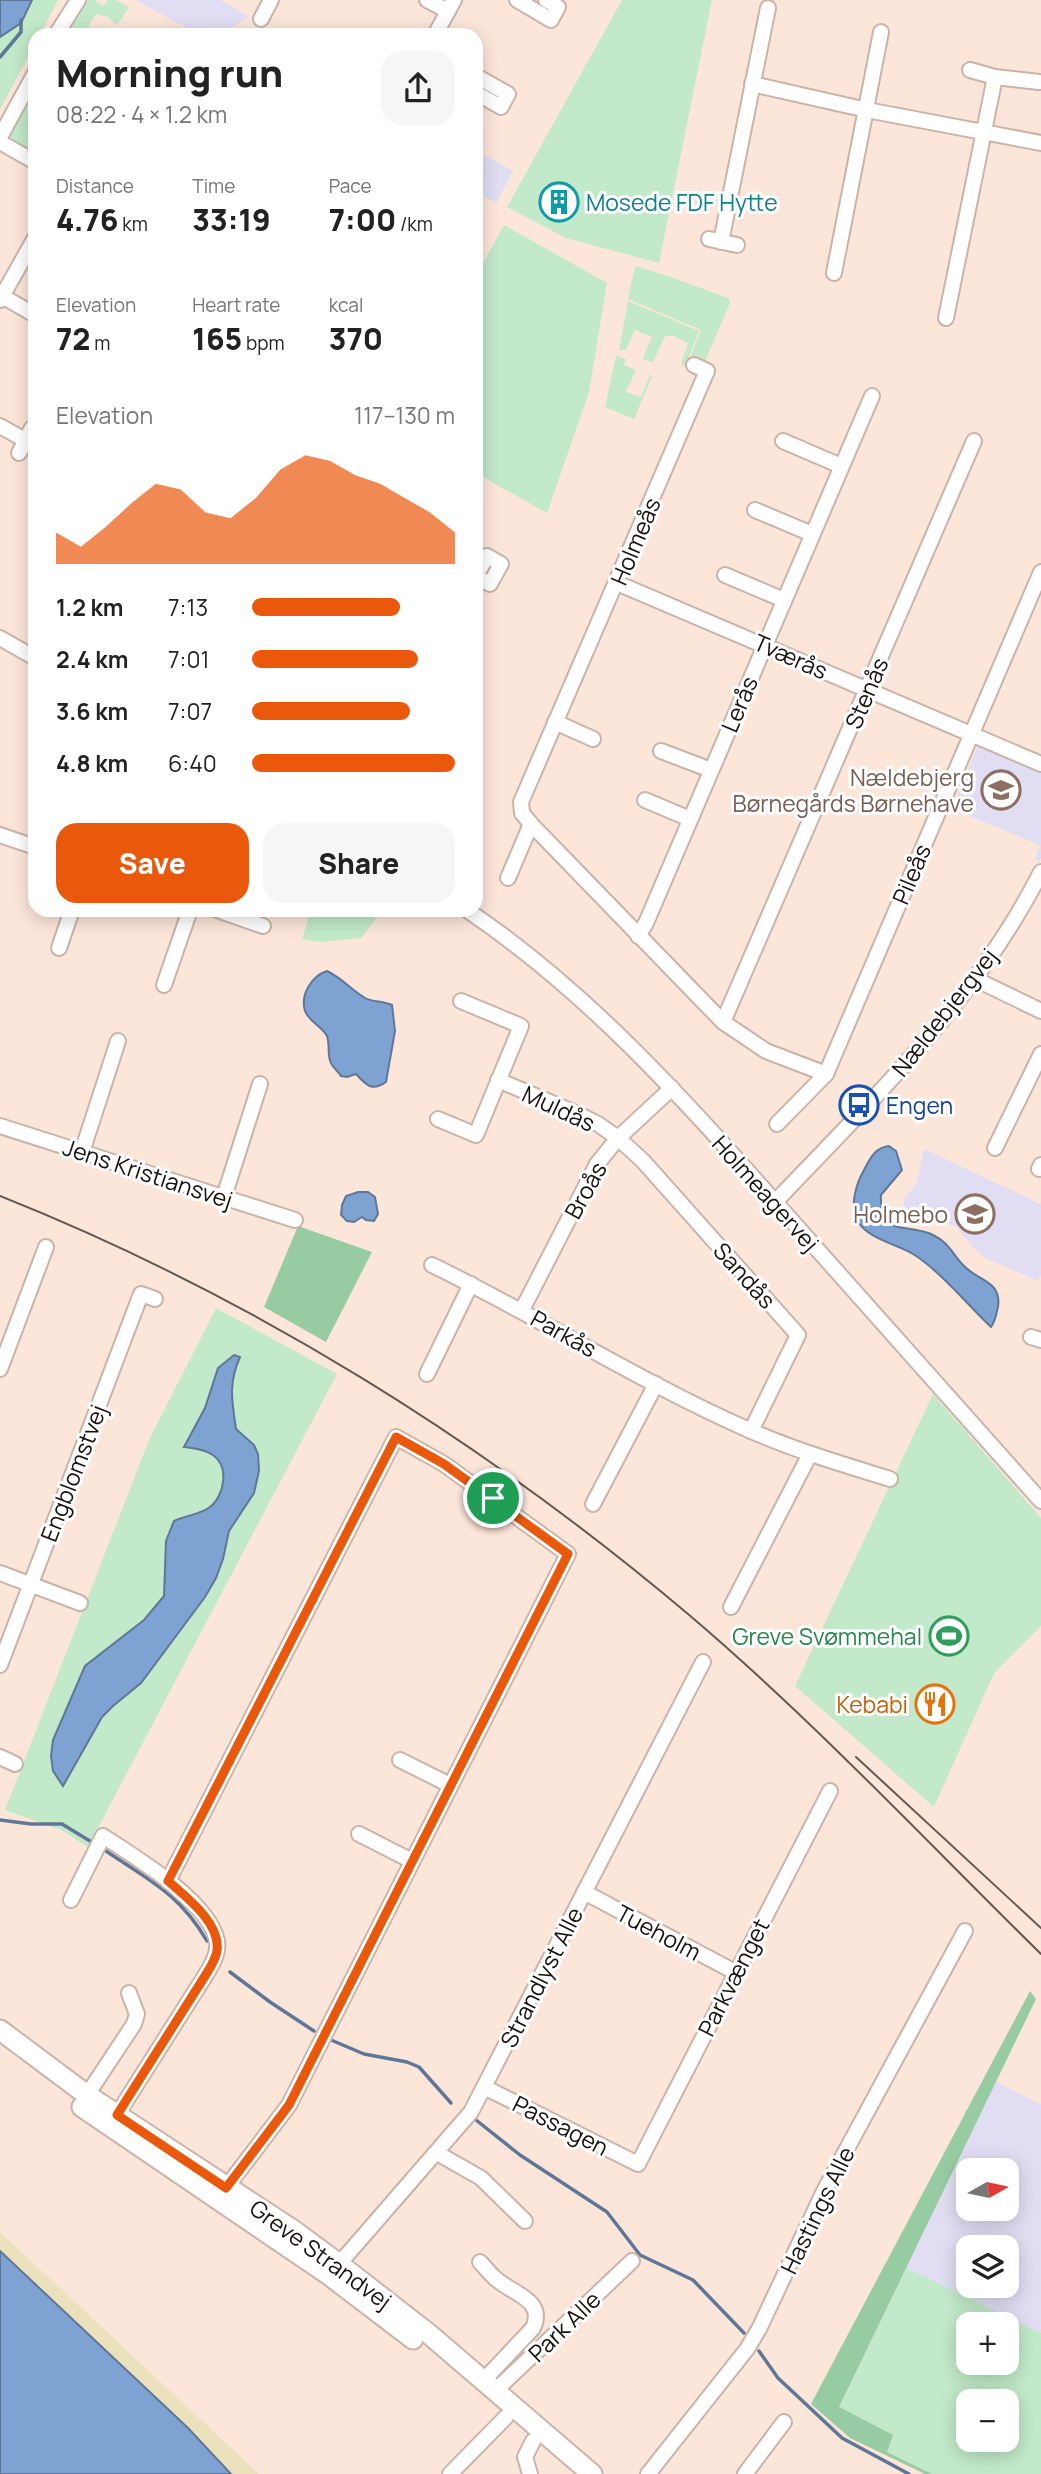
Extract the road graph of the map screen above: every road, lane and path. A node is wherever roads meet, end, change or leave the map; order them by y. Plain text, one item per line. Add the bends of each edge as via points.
1 (78, 0) edge
2 (271, 0) edge
3 (427, 0) edge
4 (517, 0) edge
5 (546, 0) edge
6 (451, 6) edge
7 (768, 8) dead end
8 (261, 19) dead end
9 (60, 28) edge
10 (439, 28) edge
11 (881, 32) dead end
12 (970, 70) dead end
13 (995, 77) junction
14 (483, 80) edge
15 (1039, 82) dead end
16 (752, 85) junction
17 (28, 86) edge
18 (483, 97) edge
19 (867, 110) junction
20 (985, 132) junction
21 (0, 136) edge
22 (0, 142) edge
23 (1041, 143) edge
24 (28, 158) edge
25 (737, 245) dead end
26 (28, 250) edge
27 (834, 273) dead end
28 (1, 298) edge
29 (28, 312) edge
30 (946, 318) dead end
31 (694, 365) dead end
32 (872, 396) dead end
33 (0, 426) edge
34 (25, 440) dead end
35 (783, 441) dead end
36 (974, 441) dead end
37 (841, 466) junction
38 (755, 510) dead end
39 (812, 534) junction
40 (1041, 572) edge
41 (725, 575) dead end
42 (617, 583) junction
43 (784, 600) junction
44 (0, 638) edge
45 (765, 645) junction
46 (28, 654) edge
47 (867, 690) junction
48 (555, 722) junction
49 (970, 734) junction
50 (593, 739) dead end
51 (661, 751) dead end
52 (1041, 764) edge
53 (711, 770) junction
54 (645, 800) dead end
55 (690, 819) junction
56 (531, 824) junction
57 (0, 835) edge
58 (28, 842) edge
59 (1041, 872) edge
60 (508, 878) dead end
61 (70, 917) edge
62 (188, 917) edge
63 (238, 917) edge
64 (477, 917) edge
65 (263, 926) dead end
66 (638, 936) junction
67 (59, 948) dead end
68 (975, 979) junction
69 (164, 985) dead end
70 (461, 1001) dead end
71 (1041, 1011) edge
72 (723, 1022) junction
73 (118, 1041) dead end
74 (1041, 1054) edge
75 (826, 1074) junction
76 (498, 1080) junction
77 (260, 1084) dead end
78 (672, 1088) junction
79 (438, 1119) dead end
80 (777, 1125) dead end
81 (0, 1126) edge
82 (618, 1138) junction
83 (995, 1149) dead end
84 (82, 1152) junction
85 (224, 1197) junction
86 (775, 1202) junction
87 (295, 1220) dead end
88 (47, 1247) dead end
89 (432, 1265) dead end
90 (471, 1284) junction
91 (155, 1299) dead end
92 (522, 1310) junction
93 (0, 1369) edge
94 (427, 1374) dead end
95 (656, 1384) junction
96 (751, 1431) junction
97 (810, 1454) junction
98 (890, 1479) dead end
99 (1041, 1501) edge
100 (593, 1503) dead end
101 (0, 1573) edge
102 (30, 1584) junction
103 (80, 1603) dead end
104 (731, 1607) dead end
105 (703, 1662) dead end
106 (0, 1665) edge
107 (0, 1757) edge
108 (400, 1759) dead end
109 (16, 1764) dead end
110 (450, 1785) junction
111 (830, 1791) dead end
112 (359, 1834) dead end
113 (411, 1861) junction
114 (168, 1881) junction
115 (584, 1892) junction
116 (71, 1900) dead end
117 (965, 1931) dead end
118 (735, 1972) junction
119 (129, 1993) dead end
120 (0, 2030) edge
121 (0, 2046) edge
122 (484, 2087) junction
123 (87, 2095) junction
124 (117, 2115) junction
125 (437, 2153) junction
126 (638, 2164) joint
127 (226, 2188) junction
128 (525, 2221) dead end
129 (632, 2261) dead end
130 (480, 2262) dead end
131 (339, 2264) junction
132 (489, 2386) junction
133 (506, 2417) junction
134 (784, 2422) dead end
135 (533, 2441) junction
136 (450, 2474) edge
137 (530, 2474) edge
138 (572, 2474) edge
139 (592, 2474) edge
140 (648, 2474) edge
141 (745, 2474) edge

1 - 9 street
2 - 8 street
3 - 6 street
4 - 5 street via 551,20 558,7
6 - 10 street
7 - 16 street
11 - 19 street
12 - 13 street
13 - 15 street
13 - 20 street
14 - 18 street via 508,94 501,107
16 - 19 street
16 - 25 street via 715,241
17 - 21 street
19 - 20 street
19 - 27 street
20 - 23 street
20 - 30 street
22 - 24 street
26 - 28 street
28 - 29 street
31 - 42 street, Holmeås via 707,370
32 - 37 street, Lerås
33 - 34 street
35 - 37 street
36 - 47 street, Stenås
37 - 39 street, Lerås
38 - 39 street
39 - 43 street, Lerås
40 - 49 street, Pileås
41 - 43 street
42 - 45 street, Tværås
42 - 48 street, Holmeås
43 - 45 street, Lerås
44 - 46 street
45 - 47 street, Tværås
45 - 53 street, Lerås
47 - 49 street, Tværås
47 - 72 street, Stenås
48 - 50 street
48 - 56 street, Holmeås via 521,802
49 - 52 street, Tværås
49 - 75 street, Pileås
51 - 53 street
53 - 55 street, Lerås
54 - 55 street
55 - 66 street, Lerås
56 - 60 street
56 - 66 street
57 - 58 street
59 - 68 street, Nældebjergvej
61 - 67 street
62 - 69 street
63 - 65 street
64 - 78 street, Holmeagervej via 590,1005
66 - 72 street
68 - 71 street
68 - 86 street, Nældebjergvej via 925,1042
70 - 76 street, Muldås via 521,1026
72 - 75 street via 766,1051
73 - 84 street
74 - 83 street
75 - 80 street, Pileås
76 - 79 street, Muldås via 476,1135
76 - 82 street, Muldås via 578,1114
77 - 85 street
78 - 82 street, Broås
78 - 86 street, Holmeagervej
81 - 84 street, Jens Kristiansvej
82 - 92 street, Broås via 597,1164
82 - 96 street, Sandås via 798,1335
84 - 85 street, Jens Kristiansvej
85 - 87 street, Jens Kristiansvej
86 - 99 street, Holmeagervej
88 - 93 street
89 - 90 street, Parkås
90 - 92 street, Parkås
90 - 94 street
91 - 102 street, Engblomstvej via 141,1294
92 - 95 street, Parkås
95 - 96 street, Parkås
95 - 100 street
96 - 97 street, Parkås
97 - 98 street, Parkås
97 - 104 street
101 - 102 street
102 - 103 street
102 - 106 street, Engblomstvej
105 - 115 street, Strandlyst Alle
107 - 109 street
108 - 110 street
110 - 113 street
110 - 114 street via 568,1554 444,1464 396,1437
111 - 118 street, Parkvænget
112 - 113 street
113 - 127 street via 289,2105
114 - 116 street via 103,1836
114 - 124 street via 206,1920 217,1942 215,1960
115 - 118 street, Tueholm
115 - 122 street, Strandlyst Alle
117 - 140 street, Hastings Alle via 824,2192 759,2329
118 - 126 street, Parkvænget
119 - 123 street via 137,2014 134,2024
120 - 123 main road, Greve Strandvej
121 - 133 main road, Greve Strandvej via 103,2123 330,2276
122 - 125 street, Strandlyst Alle via 463,2123
122 - 126 street, Passagen
123 - 124 main road, Greve Strandvej
124 - 127 main road, Greve Strandvej
125 - 128 street via 481,2178
125 - 131 street, Strandlyst Alle
127 - 131 main road, Greve Strandvej
129 - 132 street, Park Alle
130 - 132 street via 497,2281 531,2304 537,2319
131 - 132 main road, Greve Strandvej
132 - 139 main road, Greve Strandvej
133 - 135 main road, Greve Strandvej
133 - 136 street
134 - 141 street
135 - 137 street via 525,2457
135 - 138 main road, Greve Strandvej

